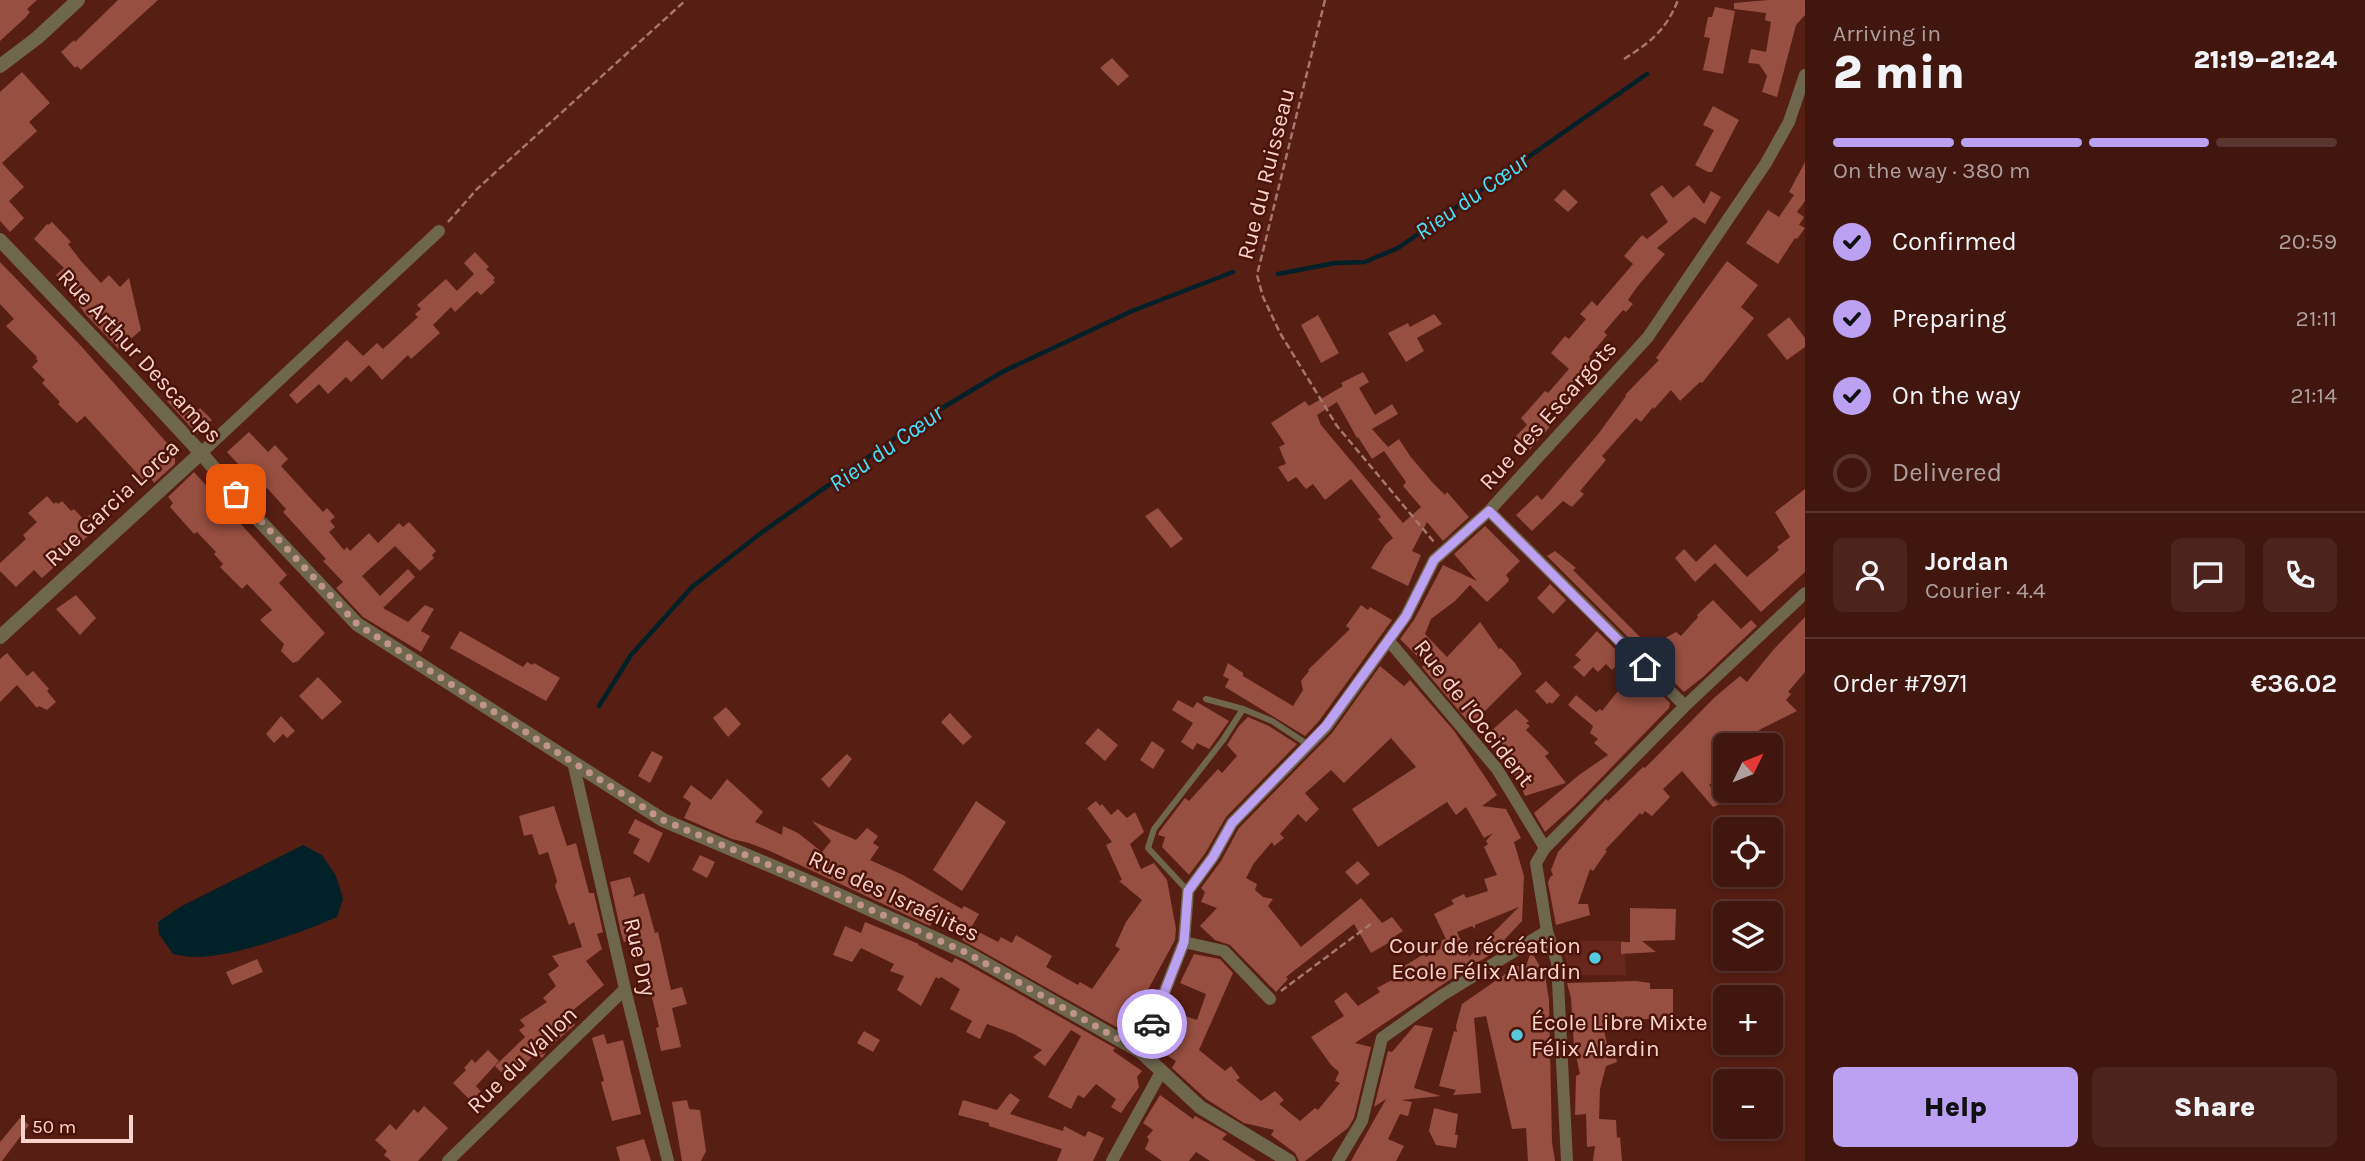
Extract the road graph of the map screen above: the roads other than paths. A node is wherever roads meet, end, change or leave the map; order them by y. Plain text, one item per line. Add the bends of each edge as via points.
1 (78, 0) edge
2 (0, 66) edge
3 (1805, 75) edge
4 (439, 231) road end
5 (0, 240) edge
6 (201, 453) junction
7 (1489, 511) junction
8 (1805, 593) edge
9 (0, 637) edge
10 (1390, 641) junction
11 (1206, 699) dead end
12 (1685, 706) junction
13 (1243, 709) junction
14 (1307, 744) junction
15 (573, 762) junction
16 (1545, 848) junction
17 (1188, 891) junction
18 (1546, 931) junction
19 (1184, 942) junction
20 (625, 989) junction
21 (1270, 999) road end
22 (1141, 1052) junction
23 (1161, 1073) junction
24 (448, 1161) edge
25 (668, 1161) edge
26 (1112, 1161) edge
27 (1289, 1161) edge
28 (1338, 1161) edge
29 (1567, 1161) edge

1 - 2 street
3 - 7 street, Rue des Escargots via 1789,122 1766,163 1647,337
4 - 6 street, Rue Garcia Lorca
5 - 6 street, Rue Arthur Descamps
6 - 9 street, Rue Garcia Lorca
6 - 15 street, Rue Arthur Descamps via 357,624
7 - 10 street, Rue des Escargots via 1434,560
7 - 12 street
8 - 12 street
10 - 14 street, Rue des Escargots via 1326,726
10 - 16 street, Rue de l'Occident via 1497,769
11 - 13 lane
12 - 16 street
13 - 14 lane
13 - 17 lane via 1154,829 1148,848
14 - 17 street, Rue des Escargots via 1232,823
15 - 20 street, Rue Dry
15 - 22 street, Rue des Israélites via 663,820 967,953
16 - 18 street via 1536,863
17 - 19 street
18 - 28 street via 1382,1038 1362,1121
18 - 29 street via 1557,962
19 - 21 street via 1224,951
19 - 22 street
20 - 24 street, Rue du Vallon
20 - 25 street, Rue Dry
22 - 23 street, Rue des Israélites
23 - 26 street
23 - 27 street, Rue des Israélites via 1200,1107

